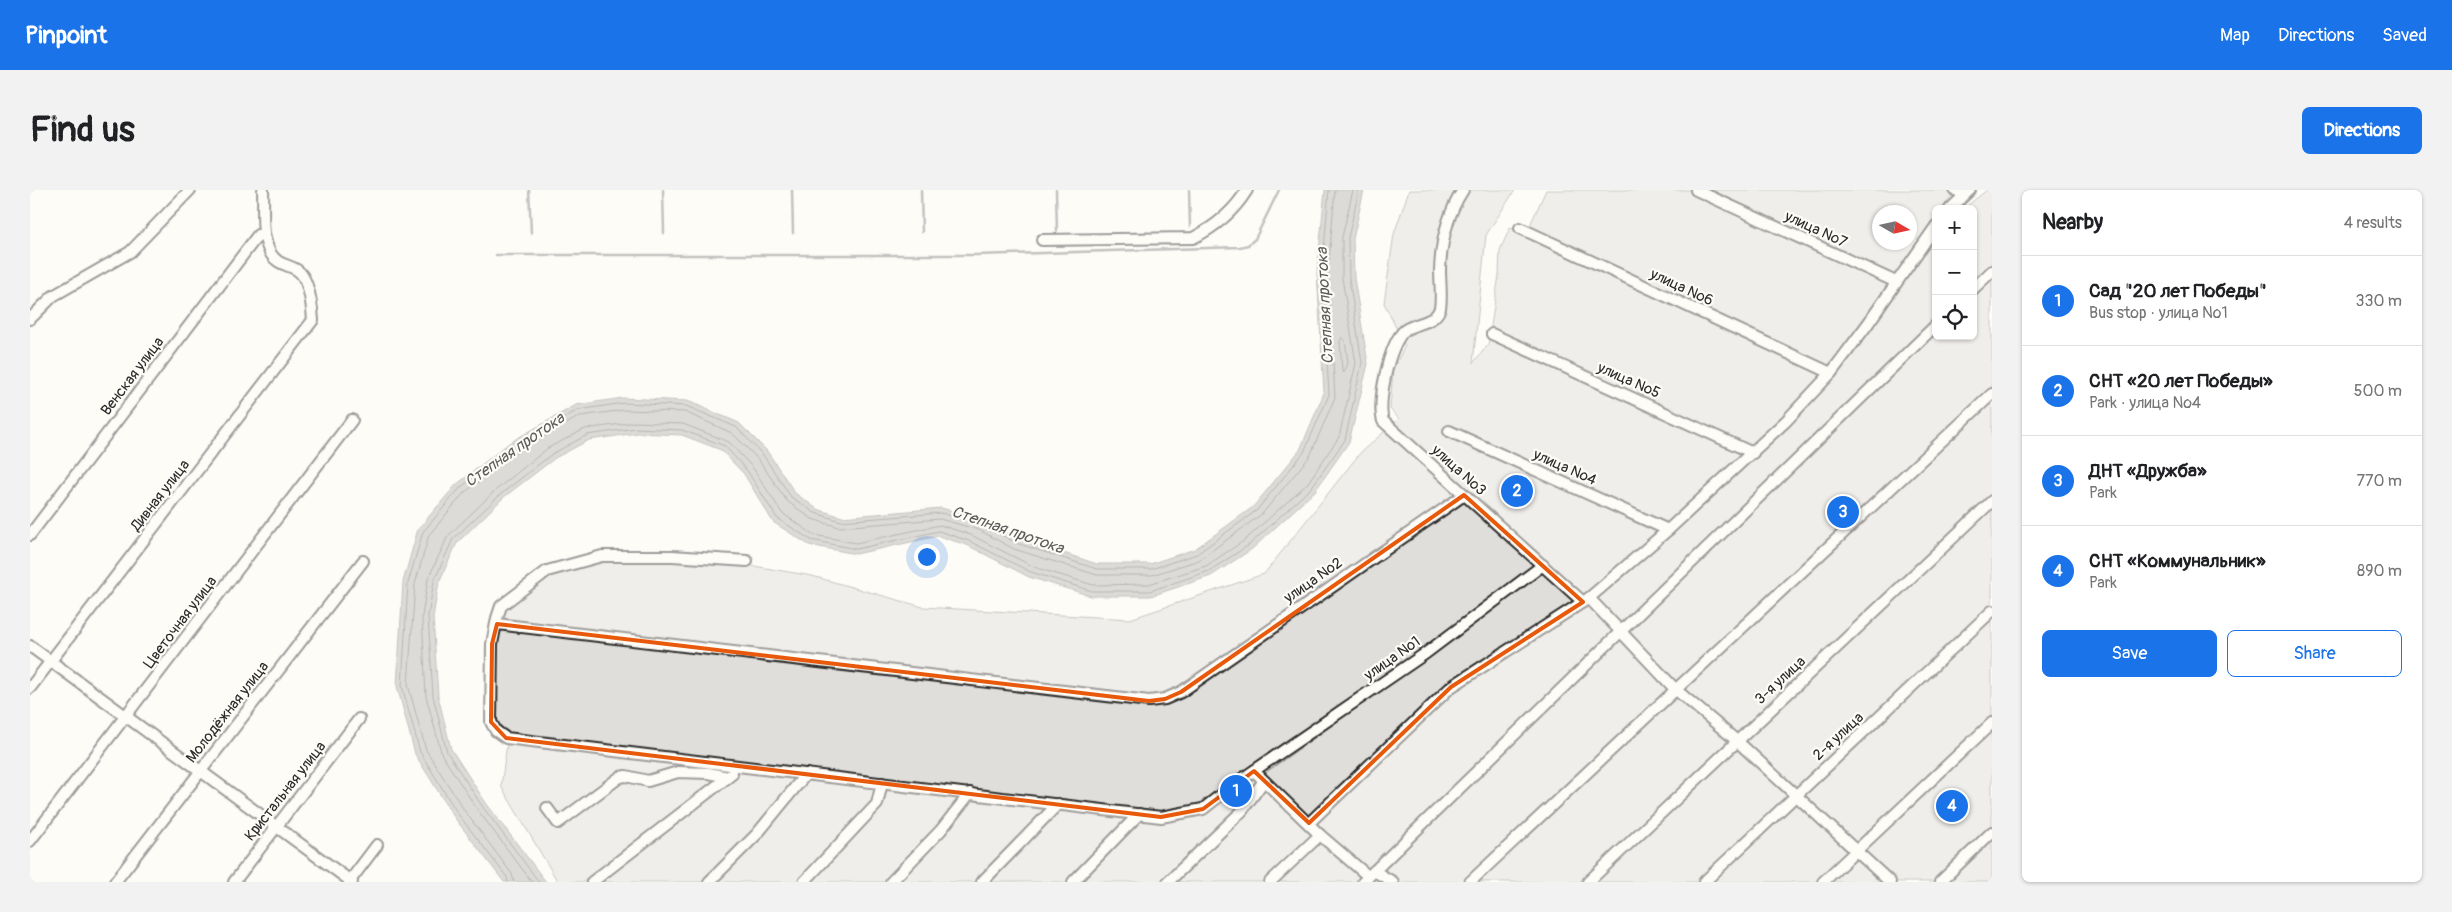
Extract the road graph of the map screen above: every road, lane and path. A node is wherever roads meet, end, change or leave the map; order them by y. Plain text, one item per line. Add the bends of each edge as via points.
1 (190, 190) edge
2 (262, 190) edge
3 (1247, 190) edge
4 (1463, 190) edge
5 (1696, 190) edge
6 (1963, 191) edge
7 (1953, 205) edge
8 (1520, 228) dead end
9 (1932, 232) edge
10 (258, 235) dead end
11 (1042, 240) dead end
12 (1992, 271) edge
13 (1896, 282) junction
14 (1977, 285) edge
15 (30, 319) edge
16 (1932, 328) edge
17 (1492, 334) dead end
18 (1831, 373) junction
19 (1992, 394) edge
20 (352, 420) dead end
21 (1449, 431) dead end
22 (1753, 453) junction
23 (1464, 495) junction
24 (1992, 501) edge
25 (1668, 530) junction
26 (30, 535) edge
27 (363, 561) dead end
28 (748, 562) dead end
29 (1543, 565) junction
30 (1586, 600) junction
31 (1992, 611) edge
32 (497, 624) junction
33 (1621, 633) junction
34 (30, 646) edge
35 (51, 661) junction
36 (30, 688) edge
37 (1675, 689) junction
38 (126, 718) junction
39 (359, 719) dead end
40 (1992, 723) edge
41 (1737, 741) junction
42 (741, 767) junction
43 (1254, 771) junction
44 (200, 772) junction
45 (806, 774) junction
46 (728, 777) junction
47 (1264, 782) junction
48 (882, 783) junction
49 (970, 793) junction
50 (1797, 795) junction
51 (1058, 804) junction
52 (546, 808) dead end
53 (1138, 814) junction
54 (1309, 823) junction
55 (276, 828) junction
56 (1992, 832) edge
57 (1320, 836) junction
58 (30, 841) edge
59 (376, 845) dead end
60 (1856, 851) junction
61 (1368, 876) edge
62 (350, 881) edge
63 (115, 882) edge
64 (234, 882) edge
65 (592, 882) edge
66 (709, 882) edge
67 (804, 882) edge
68 (891, 882) edge
69 (982, 882) edge
70 (1073, 882) edge
71 (1168, 882) edge
72 (1270, 882) edge
73 (1392, 882) edge
74 (1470, 882) edge
75 (1588, 882) edge
76 (1704, 882) edge
77 (1823, 882) edge
78 (1890, 882) edge
79 (1940, 882) edge

1 - 15 street via 130,252 53,296
2 - 35 street, Дивная улица via 266,241 271,254 281,265 301,273 313,320
3 - 11 street via 1228,214 1193,238
4 - 23 street, улица №3 via 1453,206 1441,255 1440,309 1434,318 1405,330 1396,345 1387,368 1380,413 1383,421
5 - 13 street, улица №7
6 - 7 street
8 - 18 street, улица №6
9 - 13 street
10 - 26 street, Венская улица
12 - 14 street
13 - 18 street
16 - 33 street
17 - 22 street, улица №5
18 - 22 street
19 - 37 street
20 - 38 street, Цветочная улица
21 - 25 street, улица №4
22 - 25 street
23 - 29 street, улица №3
23 - 32 street, улица №2 via 1181,692 1165,699 1149,701
24 - 41 street, 3-я улица
25 - 30 street
27 - 44 street, Молодёжная улица
28 - 32 street, улица №1 via 672,556 602,556 546,571 500,606
29 - 30 street, улица №3
29 - 43 street, улица №1 via 1426,653
30 - 33 street, улица №3
30 - 54 street via 1451,687
31 - 50 street, 2-я улица
32 - 42 street, улица №1 via 492,644 492,722 496,731 506,738
33 - 37 street, улица №3
33 - 61 street
34 - 35 street
35 - 36 street, Дивная улица
35 - 38 street
37 - 41 street, улица №3
37 - 74 street
38 - 44 street
38 - 58 street, Цветочная улица
39 - 55 street, Кристальная улица
40 - 60 street
41 - 50 street, улица №3
41 - 75 street, 3-я улица
42 - 45 street, улица №1
42 - 46 street
43 - 47 street
43 - 53 street, улица №1 via 1203,809 1161,817
44 - 55 street
44 - 63 street, Молодёжная улица
45 - 48 street, улица №1
45 - 66 street via 757,834
46 - 52 street via 678,772 648,781 626,776 558,823
46 - 65 street
47 - 54 street
47 - 71 street via 1241,812
48 - 49 street, улица №1
48 - 67 street via 877,804
49 - 51 street, улица №1
49 - 68 street via 941,830
50 - 60 street, улица №3
50 - 76 street, 2-я улица
51 - 53 street, улица №1
51 - 69 street
53 - 70 street
54 - 57 street
55 - 62 street
55 - 64 street, Кристальная улица
56 - 79 street
57 - 61 street
57 - 72 street
59 - 62 street
60 - 77 street
60 - 78 street, улица №3
61 - 73 street

